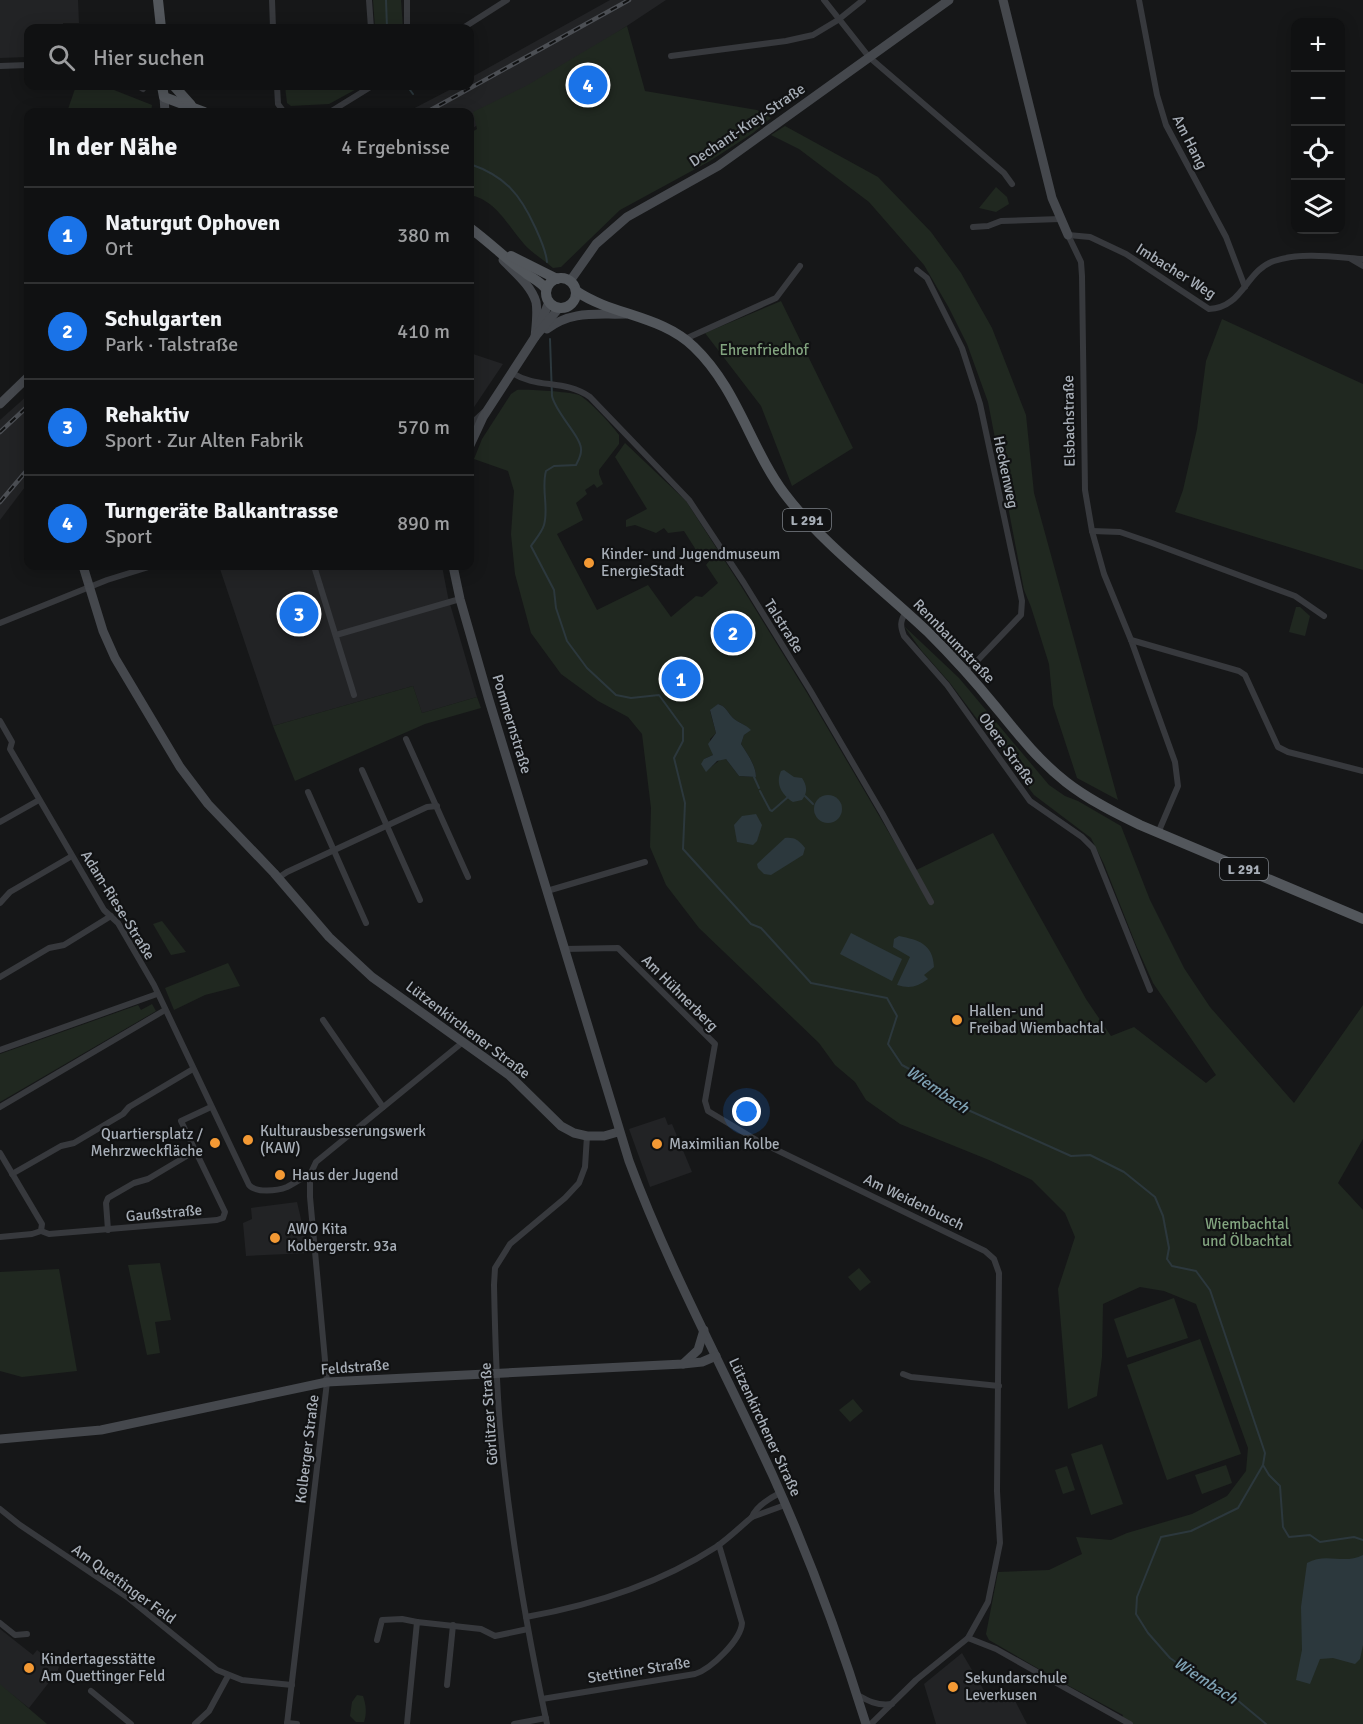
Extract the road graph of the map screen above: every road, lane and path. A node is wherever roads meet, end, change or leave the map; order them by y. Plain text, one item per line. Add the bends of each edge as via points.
1 (158, 0) edge
2 (272, 0) edge
3 (369, 0) edge
4 (407, 0) edge
5 (507, 0) edge
6 (824, 0) edge
7 (863, 0) edge
8 (949, 0) edge
9 (1003, 0) edge
10 (1139, 0) edge
11 (839, 19) junction
12 (161, 24) edge
13 (273, 24) edge
14 (371, 24) edge
15 (407, 24) edge
16 (470, 24) edge
17 (671, 56) dead end
18 (870, 57) junction
19 (24, 65) edge
20 (0, 66) edge
21 (163, 90) edge
22 (178, 90) edge
23 (277, 90) edge
24 (366, 90) edge
25 (164, 97) junction
26 (165, 108) edge
27 (191, 108) edge
28 (195, 108) edge
29 (280, 108) edge
30 (336, 108) edge
31 (1012, 184) dead end
32 (1060, 219) junction
33 (973, 227) dead end
34 (474, 231) edge
35 (1068, 235) junction
36 (499, 249) junction
37 (1351, 258) junction
38 (1363, 259) edge
39 (800, 266) dead end
40 (1363, 266) edge
41 (917, 270) dead end
42 (556, 279) junction
43 (570, 281) junction
44 (1245, 287) junction
45 (546, 289) junction
46 (576, 291) junction
47 (549, 302) junction
48 (572, 304) junction
49 (559, 308) junction
50 (628, 314) junction
51 (535, 337) junction
52 (685, 339) junction
53 (512, 373) junction
54 (24, 381) edge
55 (0, 404) edge
56 (489, 408) junction
57 (474, 421) edge
58 (474, 437) edge
59 (1092, 531) junction
60 (85, 570) edge
61 (140, 570) edge
62 (315, 570) edge
63 (454, 570) edge
64 (91, 587) junction
65 (460, 598) junction
66 (906, 612) junction
67 (1324, 616) dead end
68 (0, 623) edge
69 (336, 635) junction
70 (1131, 640) junction
71 (965, 671) junction
72 (354, 695) dead end
73 (0, 721) edge
74 (406, 739) dead end
75 (362, 770) dead end
76 (1363, 771) edge
77 (308, 792) dead end
78 (39, 800) junction
79 (437, 806) junction
80 (0, 822) edge
81 (387, 826) junction
82 (1158, 833) junction
83 (335, 850) junction
84 (72, 856) junction
85 (645, 862) dead end
86 (468, 877) dead end
87 (278, 878) junction
88 (547, 891) junction
89 (420, 900) dead end
90 (931, 902) dead end
91 (0, 903) edge
92 (111, 916) junction
93 (1363, 919) edge
94 (366, 923) dead end
95 (564, 949) junction
96 (0, 977) edge
97 (1150, 990) dead end
98 (157, 994) junction
99 (165, 1010) junction
100 (323, 1020) dead end
101 (463, 1042) junction
102 (0, 1050) edge
103 (193, 1069) junction
104 (0, 1107) edge
105 (211, 1107) junction
106 (383, 1107) junction
107 (708, 1111) joint
108 (618, 1132) junction
109 (587, 1136) junction
110 (195, 1151) junction
111 (0, 1154) edge
112 (12, 1174) junction
113 (310, 1176) junction
114 (108, 1230) junction
115 (41, 1231) junction
116 (0, 1236) edge
117 (704, 1330) junction
118 (716, 1356) junction
119 (683, 1364) junction
120 (498, 1374) junction
121 (903, 1374) dead end
122 (327, 1382) junction
123 (999, 1386) junction
124 (0, 1440) edge
125 (780, 1493) junction
126 (785, 1505) junction
127 (1, 1513) edge
128 (752, 1517) junction
129 (718, 1545) junction
130 (526, 1617) junction
131 (417, 1622) junction
132 (0, 1623) edge
133 (453, 1625) junction
134 (528, 1629) junction
135 (27, 1634) dead end
136 (968, 1638) junction
137 (377, 1640) dead end
138 (228, 1676) junction
139 (292, 1685) junction
140 (447, 1685) dead end
141 (91, 1691) dead end
142 (856, 1693) junction
143 (542, 1699) junction
144 (892, 1704) junction
145 (546, 1721) edge
146 (287, 1723) edge
147 (131, 1724) edge
148 (195, 1724) edge
149 (297, 1724) edge
150 (407, 1724) edge
151 (514, 1724) edge
152 (866, 1724) edge
153 (871, 1724) edge
154 (1130, 1724) edge

1 - 12 main road
2 - 13 street
3 - 14 street
4 - 15 street
5 - 16 street
6 - 11 street
7 - 11 street
8 - 18 main road, Dechant-Krey-Straße
9 - 32 main road, Elsbachstraße
10 - 44 street, Am Hang via 1166,125 1226,237
11 - 17 street via 813,35 786,41
11 - 18 street
18 - 31 street
18 - 43 main road, Dechant-Krey-Straße via 718,166 627,217 596,244
19 - 20 street
21 - 25 main road
22 - 28 main road
23 - 29 street
24 - 30 street
25 - 26 main road
25 - 27 main road
32 - 33 street via 1001,221
32 - 35 main road, Elsbachstraße
34 - 36 main road
35 - 44 street, Imbacher Weg via 1090,237 1126,254 1209,309 1221,309
35 - 59 street, Elsbachstraße via 1082,276 1085,490
36 - 42 main road
36 - 45 main road
36 - 51 main road via 536,303
37 - 38 street, Imbacher Weg
37 - 40 street
37 - 44 street, Imbacher Weg via 1306,256 1273,261
39 - 52 street via 776,298
41 - 71 street, Heckenweg via 927,278 962,348 980,404 1022,601 1021,615
42 - 43 main road
42 - 45 main road
43 - 46 main road
45 - 47 main road
46 - 48 main road
46 - 50 main road, Rennbaumstraße / L 291
47 - 49 main road
47 - 51 main road
48 - 49 main road
48 - 50 main road, Rennbaumstraße / L 291
49 - 51 main road
50 - 51 main road via 575,315 557,321
50 - 52 main road, Rennbaumstraße / L 291 via 656,322
51 - 53 main road
52 - 66 main road, Rennbaumstraße / L 291 via 719,376 790,501
53 - 56 main road
53 - 90 street, Talstraße via 530,382 574,388 590,397 689,500 810,690
54 - 55 main road
56 - 57 street
56 - 58 main road
59 - 67 street via 1120,532 1152,543 1295,596
59 - 70 street, Elsbachstraße via 1104,574
60 - 64 main road, Lützenkirchener Straße
61 - 64 street
62 - 69 street
63 - 65 main road, Pommernstraße
64 - 68 street
64 - 87 main road, Lützenkirchener Straße via 115,658 180,767 208,804
65 - 69 street
65 - 88 main road, Pommernstraße
66 - 71 main road, Rennbaumstraße / L 291
66 - 97 street, Obere Straße via 900,628 904,636 946,685 1030,801 1093,848
69 - 72 street
70 - 76 street via 1239,671 1245,675 1278,747
70 - 82 street, Elsbachstraße via 1178,778
71 - 82 main road, Rennbaumstraße / L 291 via 1067,783 1106,808
73 - 78 street, Adam-Riese-Straße via 12,742 10,749
74 - 79 street
75 - 81 street
77 - 83 street
78 - 80 street
78 - 84 street, Adam-Riese-Straße
79 - 81 street
79 - 86 street
81 - 83 street
81 - 89 street
82 - 93 main road, Rennbaumstraße / L 291
83 - 87 street
83 - 94 street
84 - 91 street via 10,892
84 - 92 street, Adam-Riese-Straße
85 - 88 street
87 - 101 main road, Lützenkirchener Straße via 349,957
88 - 95 main road, Pommernstraße
92 - 96 street
92 - 98 street, Adam-Riese-Straße
95 - 107 street, Am Hühnerberg via 618,948 715,1044 705,1101
95 - 108 main road, Pommernstraße
98 - 99 street, Adam-Riese-Straße
98 - 102 street
99 - 103 street, Adam-Riese-Straße
99 - 104 street
100 - 106 street
101 - 106 street
101 - 109 main road, Lützenkirchener Straße via 509,1076 561,1126
103 - 105 street, Adam-Riese-Straße
103 - 112 street via 74,1143
105 - 110 street, Gaußstraße via 181,1121
105 - 113 street via 253,1189 286,1188
106 - 113 street via 316,1162
107 - 123 street, Am Weidenbusch via 758,1141 986,1251 994,1259 999,1274
108 - 109 main road, Lützenkirchener Straße
108 - 117 main road, Lützenkirchener Straße via 651,1219
109 - 120 street, Görlitzer Straße via 585,1167 579,1183 510,1244 495,1268
110 - 114 street via 108,1198
110 - 114 street, Gaußstraße via 225,1212 223,1218
111 - 112 street
112 - 115 street via 42,1224
113 - 122 street, Kolberger Straße
114 - 115 street, Gaußstraße via 49,1234
115 - 116 street, Gaußstraße
117 - 118 main road, Lützenkirchener Straße
117 - 119 main road via 698,1350
118 - 119 main road, Feldstraße
118 - 125 main road, Lützenkirchener Straße
119 - 120 main road, Feldstraße
120 - 122 main road, Feldstraße
120 - 130 street, Görlitzer Straße via 506,1485
121 - 123 street
122 - 124 main road, Feldstraße via 101,1430
122 - 139 street, Kolberger Straße
123 - 136 street, Am Weidenbusch via 1000,1543 988,1602
125 - 126 main road, Lützenkirchener Straße
125 - 128 street
126 - 128 street
126 - 142 main road, Lützenkirchener Straße
127 - 138 street, Am Quettinger Feld via 128,1597
128 - 129 street
129 - 130 street via 642,1585
129 - 143 street, Stettiner Straße via 742,1623 737,1637 708,1669
130 - 134 street, Görlitzer Straße
131 - 133 street
131 - 137 street via 382,1620
131 - 150 street
132 - 135 street via 15,1635
133 - 134 street via 481,1629 495,1636
133 - 140 street
134 - 143 street, Görlitzer Straße
136 - 144 street
136 - 154 street via 996,1649
138 - 139 street, Am Quettinger Feld
138 - 148 street via 209,1711
139 - 146 street, Kolberger Straße
141 - 147 street
142 - 144 street via 877,1704
142 - 152 main road, Lützenkirchener Straße
143 - 145 street, Görlitzer Straße
144 - 153 street
145 - 151 street
146 - 149 street

